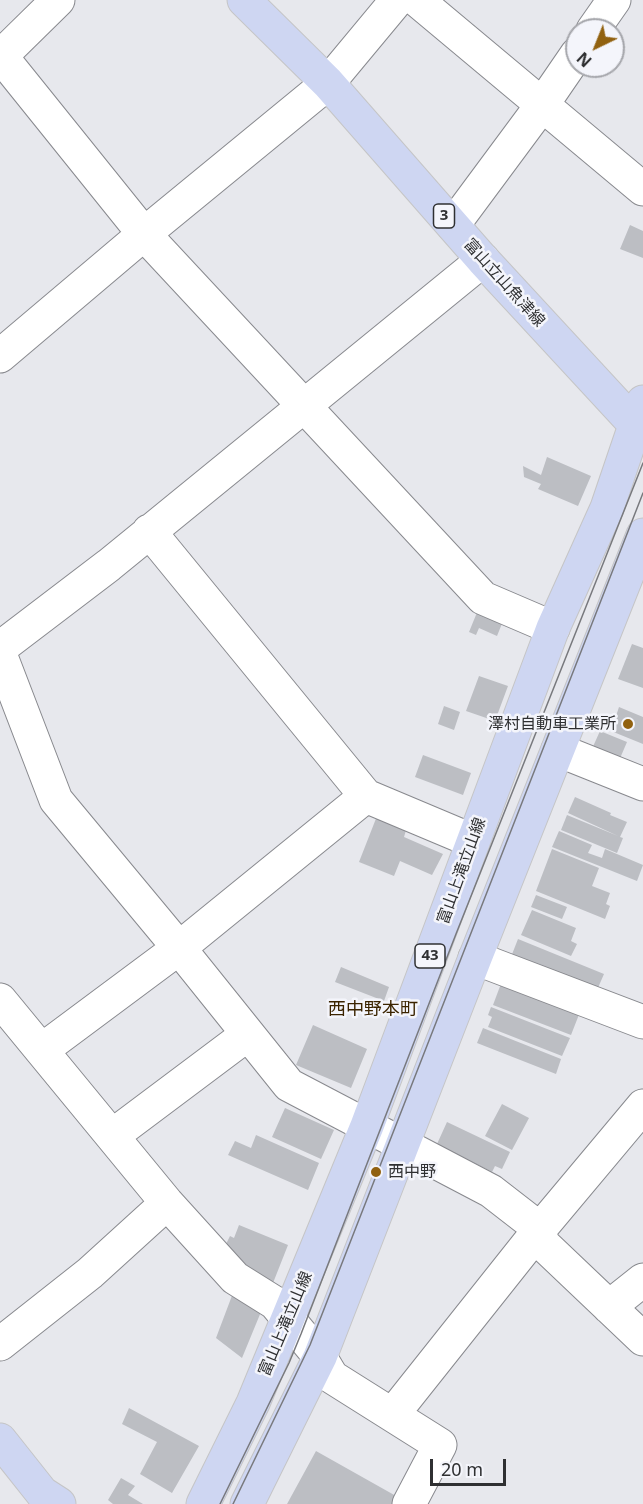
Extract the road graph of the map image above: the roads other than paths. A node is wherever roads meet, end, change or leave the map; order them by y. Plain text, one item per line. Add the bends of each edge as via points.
1 (58, 0) edge
2 (244, 0) edge
3 (397, 0) edge
4 (417, 0) edge
5 (614, 0) edge
6 (601, 18) edge
7 (0, 56) edge
8 (565, 71) edge
9 (328, 83) junction
10 (542, 105) junction
11 (643, 189) edge
12 (453, 225) junction
13 (144, 234) junction
14 (483, 260) junction
15 (0, 356) edge
16 (303, 405) junction
17 (640, 420) edge
18 (149, 531) junction
19 (643, 535) edge
20 (553, 628) junction
21 (0, 648) edge
22 (0, 654) edge
23 (558, 750) junction
24 (643, 784) edge
25 (366, 796) junction
26 (473, 842) junction
27 (179, 948) junction
28 (475, 958) junction
29 (0, 999) edge
30 (643, 1022) edge
31 (248, 1034) junction
32 (42, 1050) junction
33 (643, 1106) edge
34 (367, 1126) junction
35 (112, 1136) junction
36 (403, 1145) junction
37 (167, 1203) junction
38 (540, 1229) junction
39 (643, 1280) edge
40 (609, 1307) junction
41 (289, 1319) junction
42 (643, 1339) edge
43 (0, 1344) edge
44 (320, 1357) junction
45 (393, 1414) junction
46 (0, 1440) edge
47 (418, 1500) edge
48 (59, 1504) edge
49 (203, 1504) edge
50 (247, 1504) edge

1 - 7 street
2 - 9 main road, 富山立山魚津線 / 3
3 - 9 street
4 - 10 street
5 - 6 street
7 - 13 street
8 - 10 street
9 - 12 main road, 富山立山魚津線 / 3
9 - 13 street
10 - 11 street
10 - 12 street
12 - 14 main road, 富山立山魚津線 / 3
13 - 15 street
13 - 16 street
14 - 16 street
14 - 17 main road, 富山立山魚津線 / 3
16 - 18 street
16 - 20 street via 483,598
17 - 20 main road, 富山上滝立山線 / 43 via 607,508
18 - 21 street
18 - 25 street
19 - 23 main road, 43
20 - 26 main road, 富山上滝立山線 / 43
22 - 27 street via 56,800
23 - 24 street
23 - 28 main road, 43
25 - 26 street
25 - 27 street
26 - 34 main road, 富山上滝立山線 / 43
27 - 31 street
27 - 32 street
28 - 30 street
28 - 36 main road, 43
29 - 32 street
31 - 34 street via 289,1085
31 - 35 street
32 - 35 street
33 - 38 street
34 - 36 street
34 - 41 main road, 富山上滝立山線 / 43
35 - 37 street
36 - 38 street via 491,1191
36 - 44 main road, 43
37 - 41 street via 235,1278 275,1303
37 - 43 street via 90,1273
38 - 40 street via 542,1243
38 - 45 street
39 - 40 street
40 - 42 street
41 - 44 street
41 - 49 main road, 富山上滝立山線 / 43
44 - 45 street via 332,1377
44 - 50 main road, 43
45 - 47 street via 440,1445
46 - 48 main road via 42,1493

